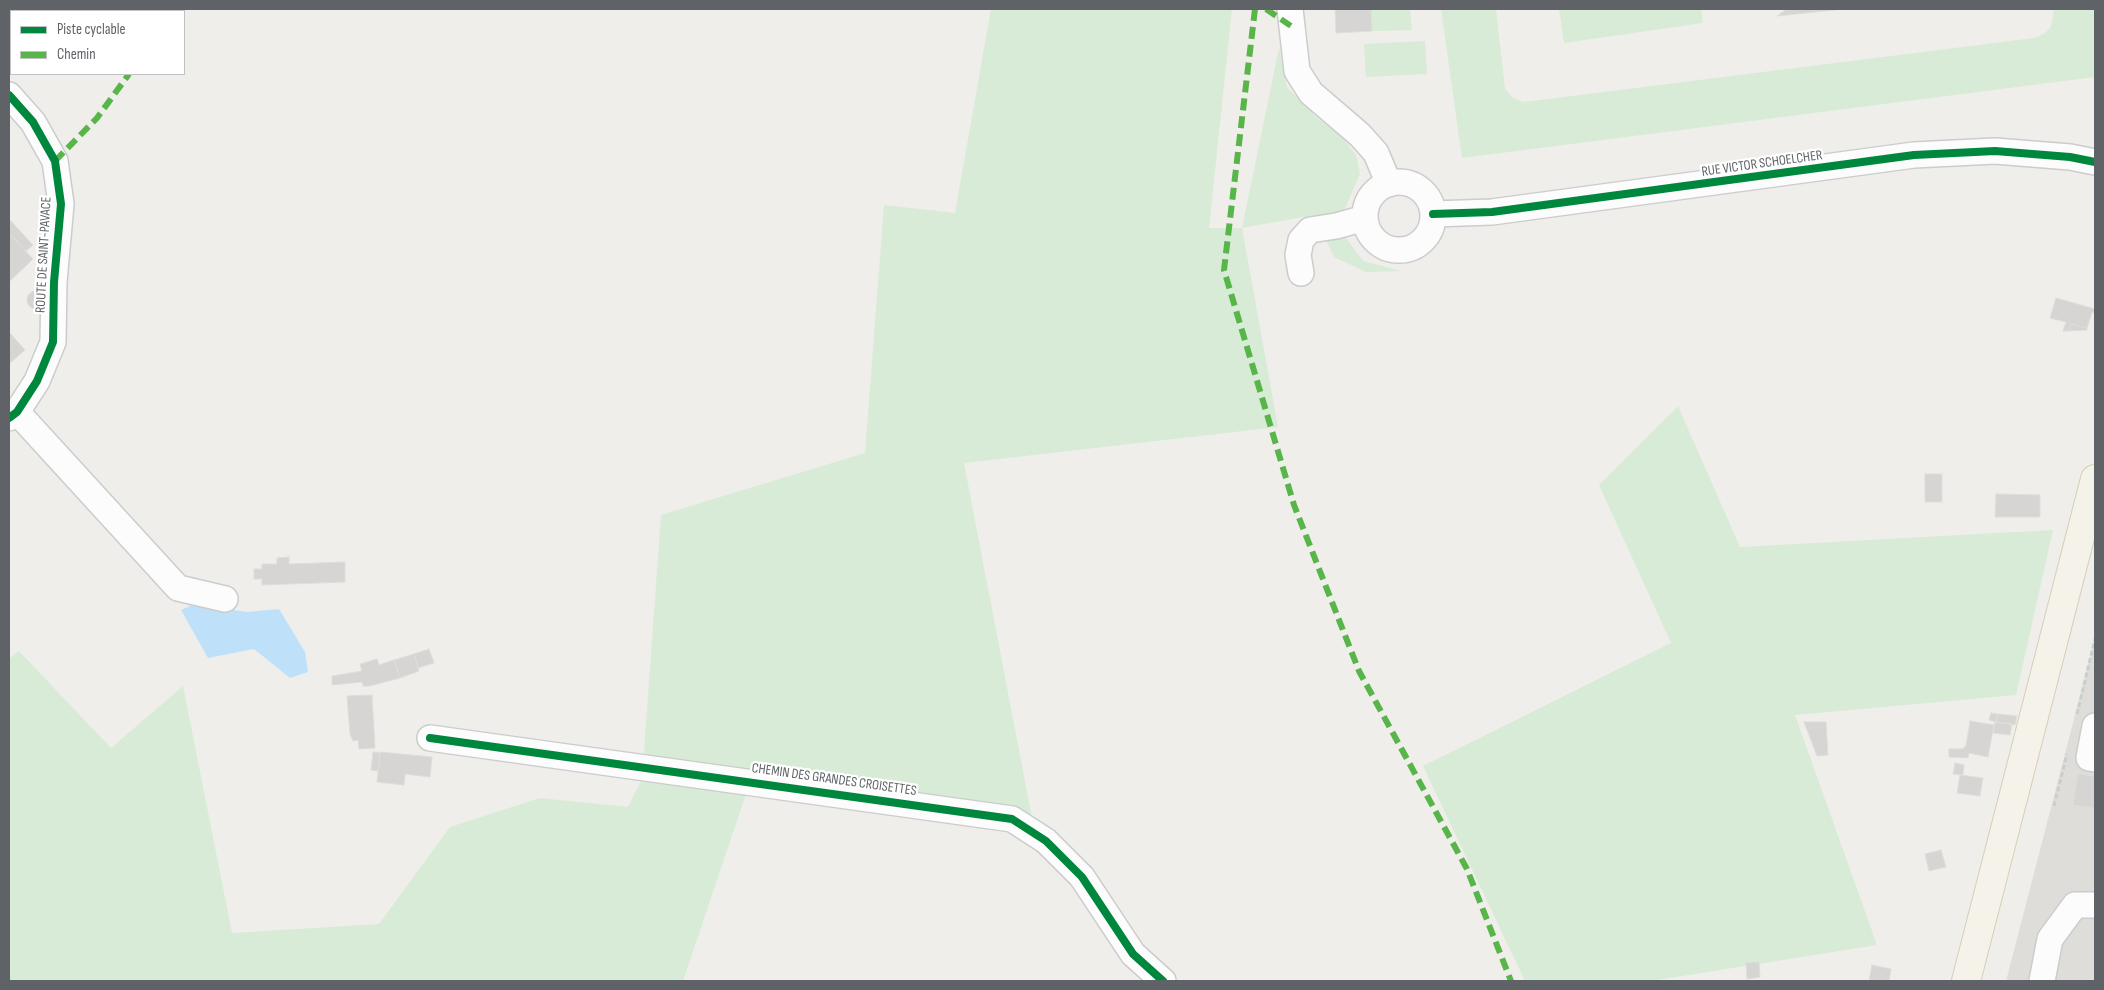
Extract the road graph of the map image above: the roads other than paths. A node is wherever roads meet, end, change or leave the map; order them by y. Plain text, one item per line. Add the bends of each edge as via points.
1 (1290, 9) edge
2 (9, 95) edge
3 (2095, 162) edge
4 (1389, 184) junction
5 (1433, 214) junction
6 (1365, 218) junction
7 (1301, 273) dead end
8 (13, 415) edge
9 (2095, 480) edge
10 (225, 599) dead end
11 (2095, 726) edge
12 (430, 738) dead end
13 (2095, 759) edge
14 (2095, 905) edge
15 (1163, 981) edge
16 (1966, 981) edge
17 (2042, 981) edge

1 - 4 street via 1297,71 1311,93 1376,152
2 - 8 street, ROUTE DE SAINT-PAVACE via 33,122 55,161 61,204 53,342 37,381
3 - 5 street, RUE VICTOR SCHOELCHER via 1995,151 1914,156 1492,212
4 - 5 street via 1398,182 1414,186 1427,198
4 - 6 street via 1369,201
5 - 6 street via 1424,238 1418,244 1401,250 1392,250 1376,241 1370,235
6 - 7 street via 1310,230 1301,240 1298,255
8 - 10 street via 178,588
9 - 16 main road
11 - 13 street via 2089,758
12 - 15 street, CHEMIN DES GRANDES CROISETTES via 1012,819 1046,841 1082,877 1133,954
14 - 17 street via 2075,904 2050,939

